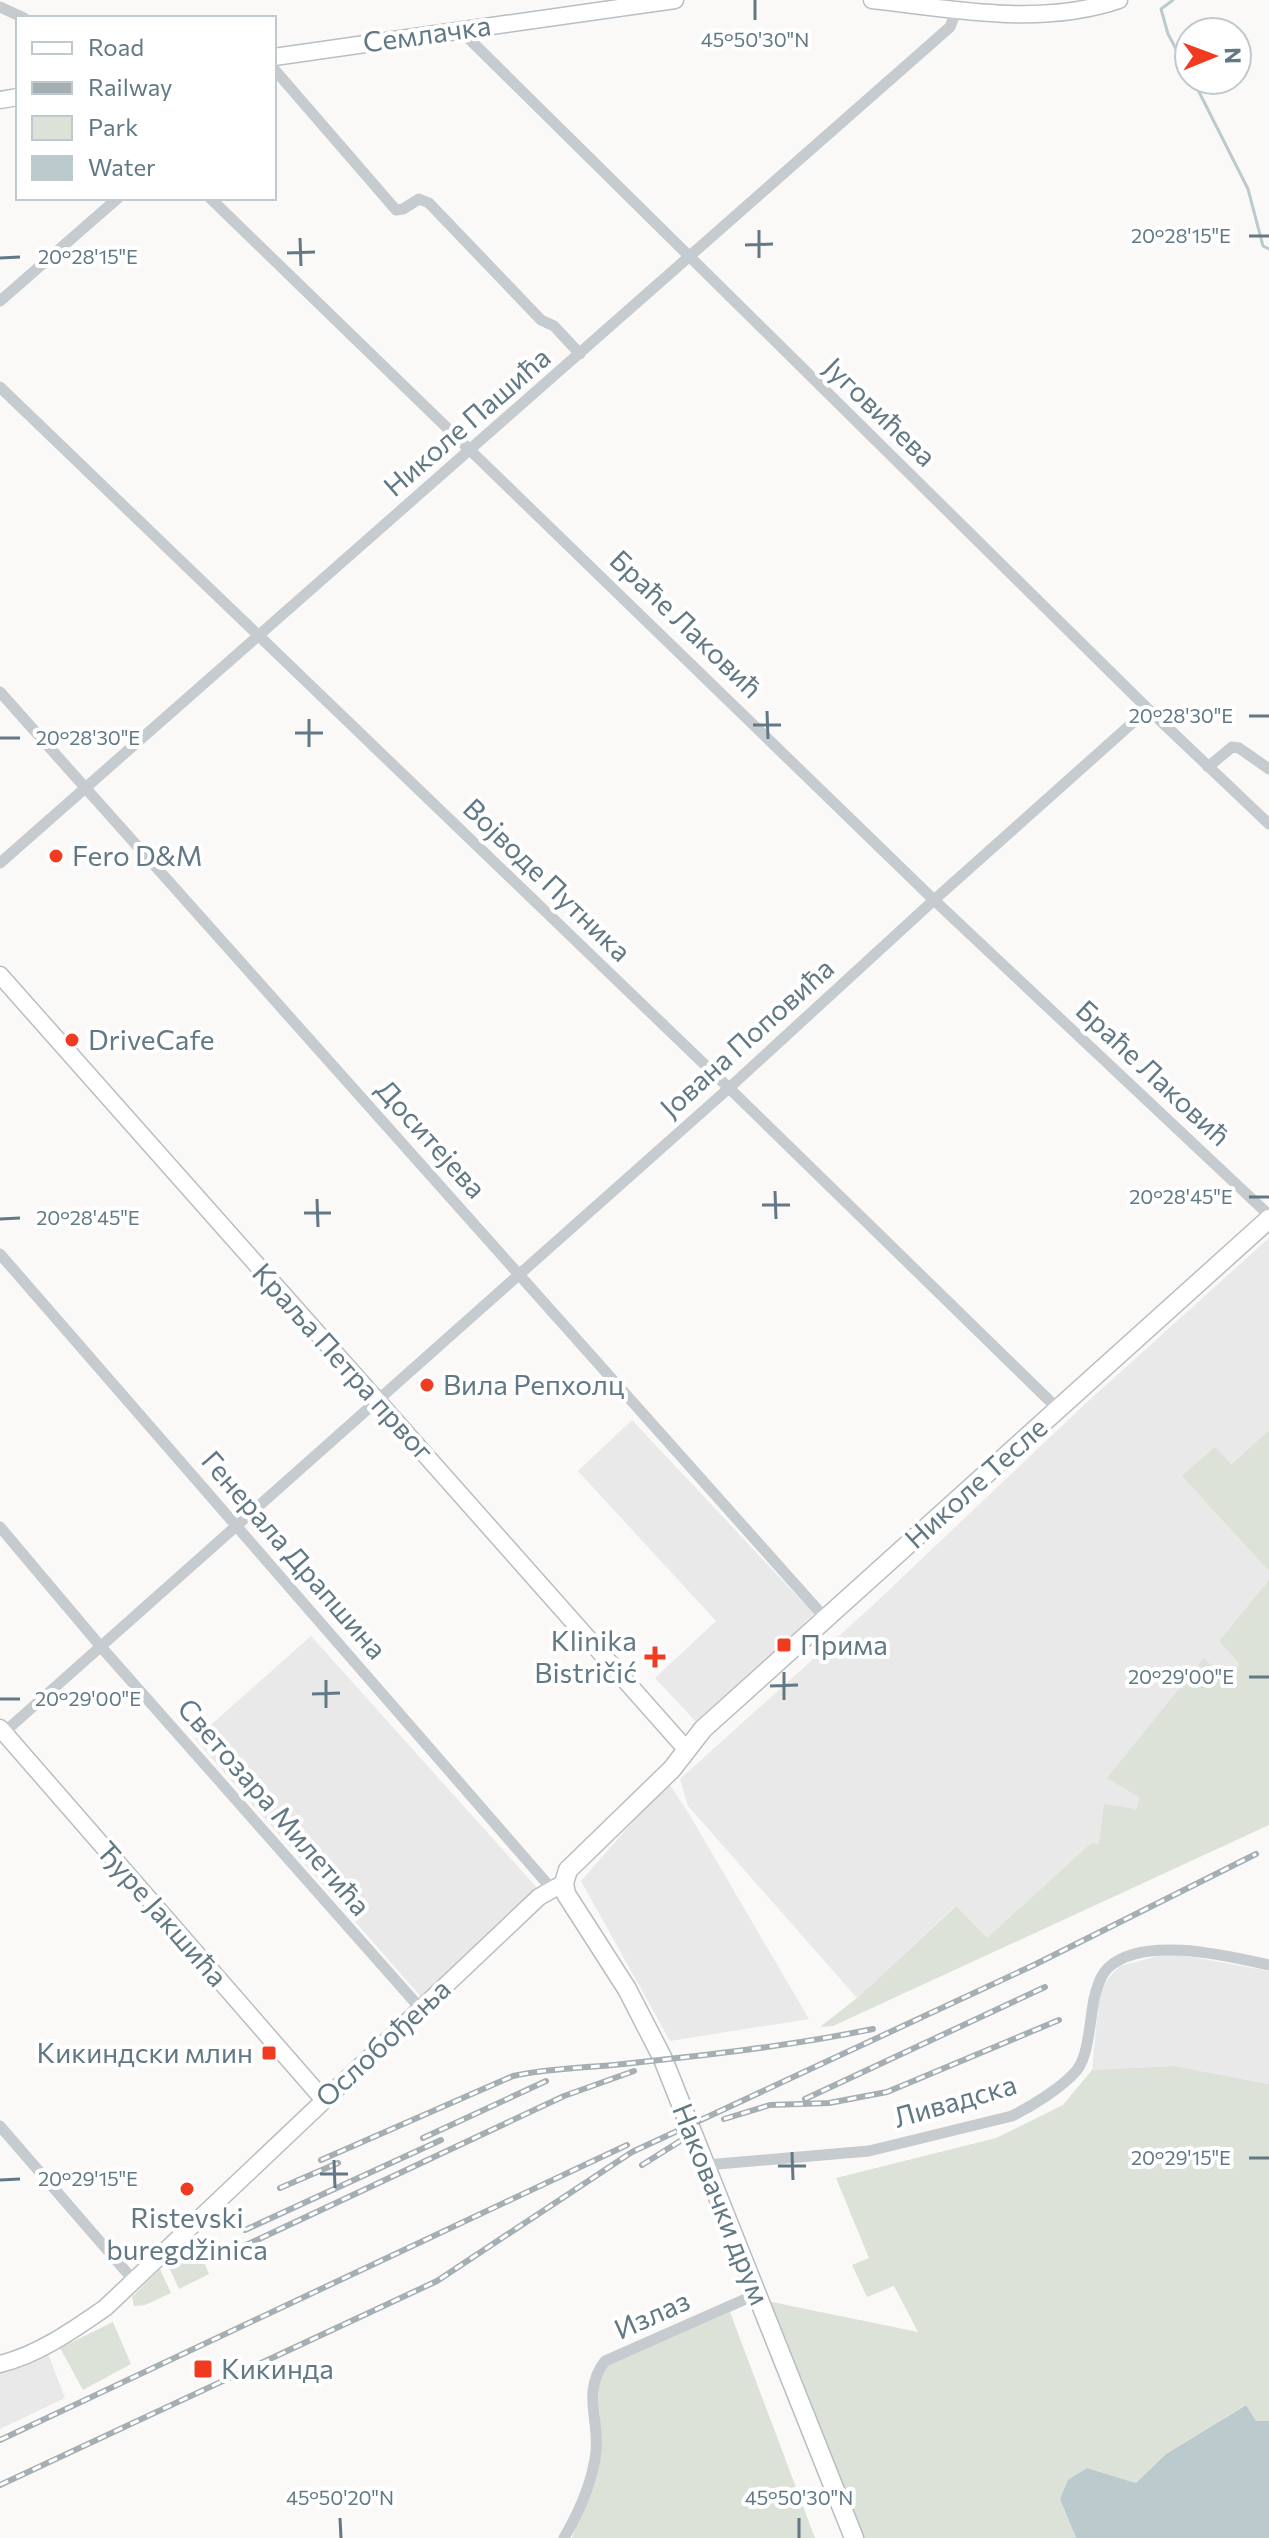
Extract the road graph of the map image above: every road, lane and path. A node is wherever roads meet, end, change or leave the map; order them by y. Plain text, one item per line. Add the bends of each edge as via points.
1 (675, 0) edge
2 (872, 0) edge
3 (1119, 0) edge
4 (0, 7) edge
5 (957, 9) junction
6 (20, 16) edge
7 (460, 30) junction
8 (276, 57) edge
9 (276, 71) edge
10 (116, 200) edge
11 (212, 200) edge
12 (690, 259) junction
13 (0, 301) edge
14 (580, 354) junction
15 (0, 387) edge
16 (472, 450) junction
17 (260, 637) junction
18 (0, 692) edge
19 (1148, 709) junction
20 (1208, 767) junction
21 (1269, 769) edge
22 (86, 788) junction
23 (1269, 824) edge
24 (0, 863) edge
25 (934, 900) junction
26 (0, 975) edge
27 (729, 1088) junction
28 (1269, 1217) edge
29 (0, 1254) edge
30 (519, 1275) junction
31 (376, 1400) junction
32 (1058, 1409) junction
33 (237, 1526) junction
34 (0, 1527) edge
35 (825, 1618) junction
36 (102, 1648) junction
37 (1, 1732) edge
38 (686, 1749) junction
39 (557, 1886) junction
40 (1269, 1965) edge
41 (420, 2008) junction
42 (323, 2099) junction
43 (0, 2126) edge
44 (706, 2165) junction
45 (135, 2282) junction
46 (757, 2294) junction
47 (0, 2364) edge
48 (564, 2538) edge
49 (854, 2538) edge

1 - 7 main road, Семлачка
2 - 5 main road
3 - 5 main road via 1049,13
4 - 6 street
5 - 12 street, Николе Пашића via 950,27
7 - 8 main road, Семлачка
7 - 12 street, Југовићева
9 - 14 street via 396,210 419,199 429,203
10 - 13 street
11 - 16 street, Браће Лаковић
12 - 14 street, Николе Пашића
12 - 19 street, Југовићева
14 - 16 street, Николе Пашића
15 - 17 street, Војводе Путника
16 - 17 street, Николе Пашића
16 - 25 street, Браће Лаковић
17 - 22 street, Николе Пашића
17 - 27 street, Војводе Путника
18 - 22 street, Доситејева
19 - 20 street, Југовићева
19 - 25 street, Јована Поповића
20 - 21 street via 1232,747
20 - 23 street, Југовићева
22 - 24 street, Николе Пашића
22 - 30 street, Доситејева
25 - 27 street, Јована Поповића
25 - 28 street, Браће Лаковић
26 - 31 main road, Краља Петра првог
27 - 30 street, Јована Поповића
27 - 32 street, Војводе Путника
28 - 32 main road, Николе Тесле
29 - 33 street, Генерала Драпшина
30 - 31 street, Јована Поповића
30 - 35 street, Доситејева
31 - 33 street, Јована Поповића
31 - 38 main road, Краља Петра првог
32 - 35 main road, Николе Тесле
33 - 36 street, Јована Поповића
33 - 39 street, Генерала Драпшина
34 - 36 street, Светозара Милетића
35 - 38 main road, Николе Тесле
36 - 37 street, Јована Поповића
36 - 41 street, Светозара Милетића
37 - 42 main road, Ђуре Јакшића
38 - 39 main road, Ослобођења
39 - 41 main road, Ослобођења
39 - 44 main road, Наковачки друм via 649,2028
40 - 44 street, Ливадска via 1167,1950 1131,1954 1102,1975 1078,2069 1029,2108 869,2151
41 - 42 main road, Ослобођења
42 - 45 main road, Ослобођења
43 - 45 street
44 - 46 main road, Наковачки друм
45 - 47 main road, Ослобођења via 70,2332
46 - 48 street, Излаз via 605,2361 593,2379 596,2448 591,2479
46 - 49 main road, Наковачки друм

